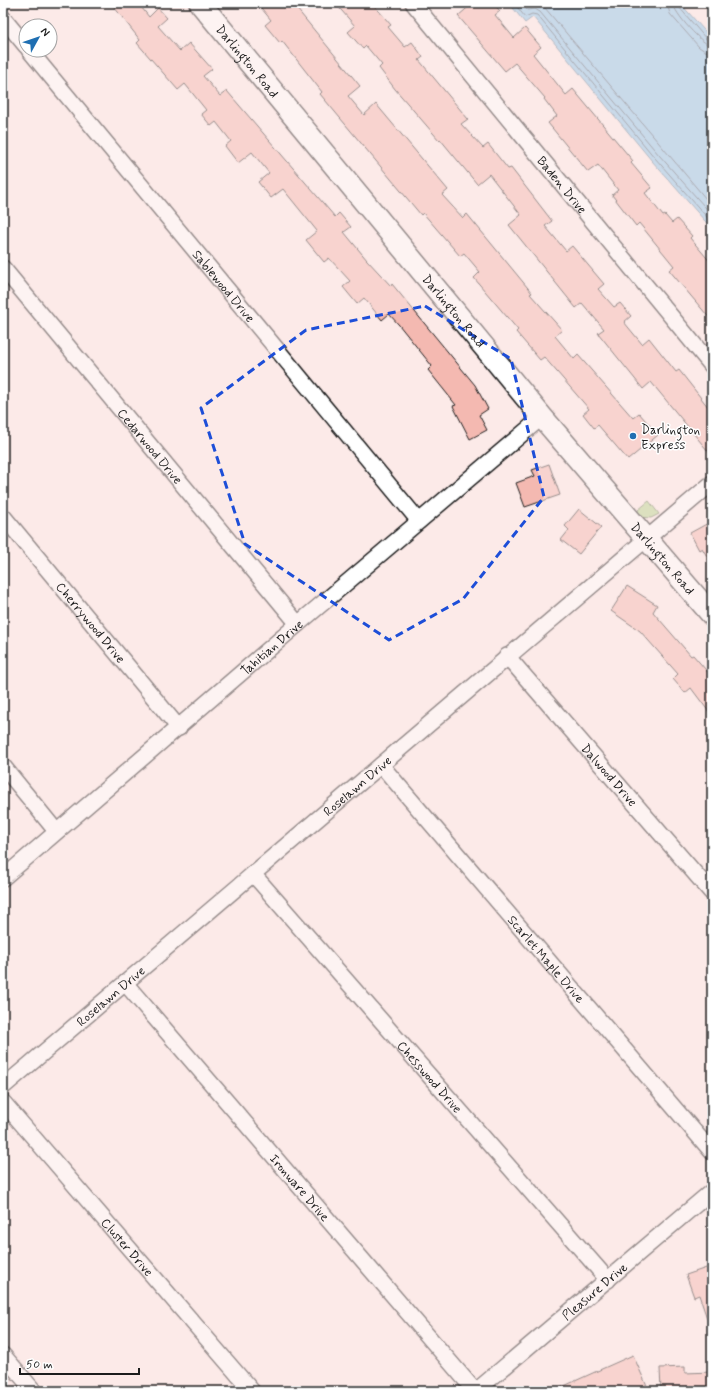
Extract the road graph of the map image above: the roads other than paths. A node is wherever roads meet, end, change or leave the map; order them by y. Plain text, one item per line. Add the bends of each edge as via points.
1 (200, 3) edge
2 (413, 3) edge
3 (3, 18) edge
4 (18, 36) edge
5 (37, 58) edge
6 (3, 268) edge
7 (712, 366) edge
8 (542, 417) junction
9 (712, 483) edge
10 (3, 516) edge
11 (419, 521) junction
12 (646, 540) junction
13 (712, 614) edge
14 (298, 624) junction
15 (508, 656) junction
16 (179, 728) junction
17 (381, 765) junction
18 (3, 766) edge
19 (56, 831) junction
20 (253, 874) junction
21 (3, 878) edge
22 (712, 893) edge
23 (125, 983) junction
24 (3, 1087) edge
25 (3, 1102) edge
26 (712, 1152) edge
27 (712, 1191) edge
28 (608, 1280) junction
29 (3, 1355) edge
30 (34, 1391) edge
31 (252, 1391) edge
32 (476, 1391) edge

1 - 8 street, Darlington Road
2 - 7 street, Baden Drive
3 - 4 street
5 - 11 street, Sablewood Drive
6 - 14 street, Cedarwood Drive
8 - 11 street, Tahitian Drive
8 - 12 street, Darlington Road
9 - 12 street, Roselawn Drive
10 - 16 street, Cherrywood Drive
11 - 14 street, Tahitian Drive
12 - 13 street, Darlington Road
12 - 15 street, Roselawn Drive
14 - 16 street, Tahitian Drive
15 - 17 street, Roselawn Drive
15 - 22 street, Dalwood Drive
16 - 19 street, Tahitian Drive
17 - 20 street, Roselawn Drive
17 - 26 street, Scarlet Maple Drive
18 - 19 street
19 - 21 street, Tahitian Drive
20 - 23 street, Roselawn Drive
20 - 28 street, Chesswood Drive
23 - 24 street, Roselawn Drive
23 - 32 street, Ironware Drive
25 - 31 street, Cluster Drive
27 - 28 street, Pleasure Drive
28 - 32 street, Pleasure Drive
29 - 30 street

